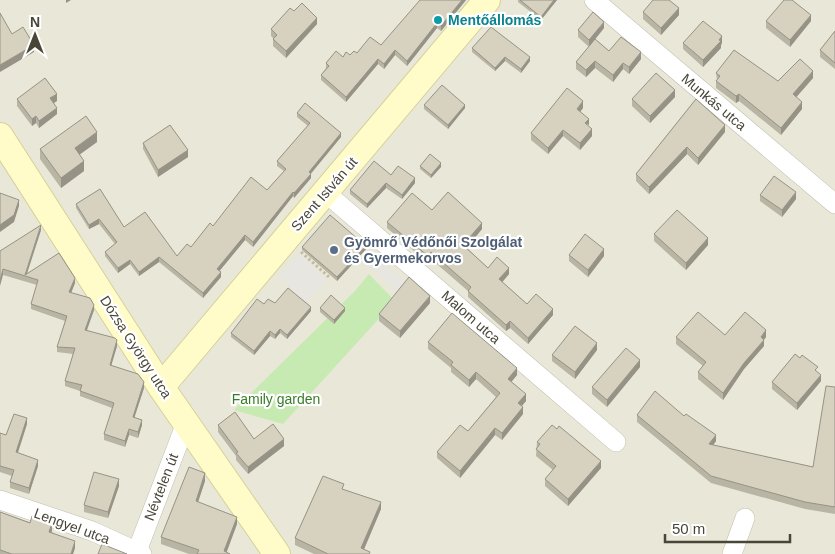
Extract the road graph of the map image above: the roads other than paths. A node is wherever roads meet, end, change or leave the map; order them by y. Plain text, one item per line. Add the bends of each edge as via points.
1 (487, 0) edge
2 (594, 0) edge
3 (0, 136) edge
4 (326, 193) junction
5 (835, 204) edge
6 (161, 387) junction
7 (186, 423) junction
8 (616, 442) dead end
9 (0, 500) edge
10 (745, 518) dead end
11 (140, 553) edge
12 (277, 554) edge
13 (732, 554) edge

1 - 4 street, Szent István út
2 - 5 street, Munkás utca
3 - 6 street, Dózsa György utca
4 - 6 street, Szent István út
4 - 8 street, Malom utca
6 - 7 street, Dózsa György utca
7 - 11 street, Névtelen út
7 - 12 street, Dózsa György utca
9 - 11 street, Lengyel utca via 92,531
10 - 13 street

